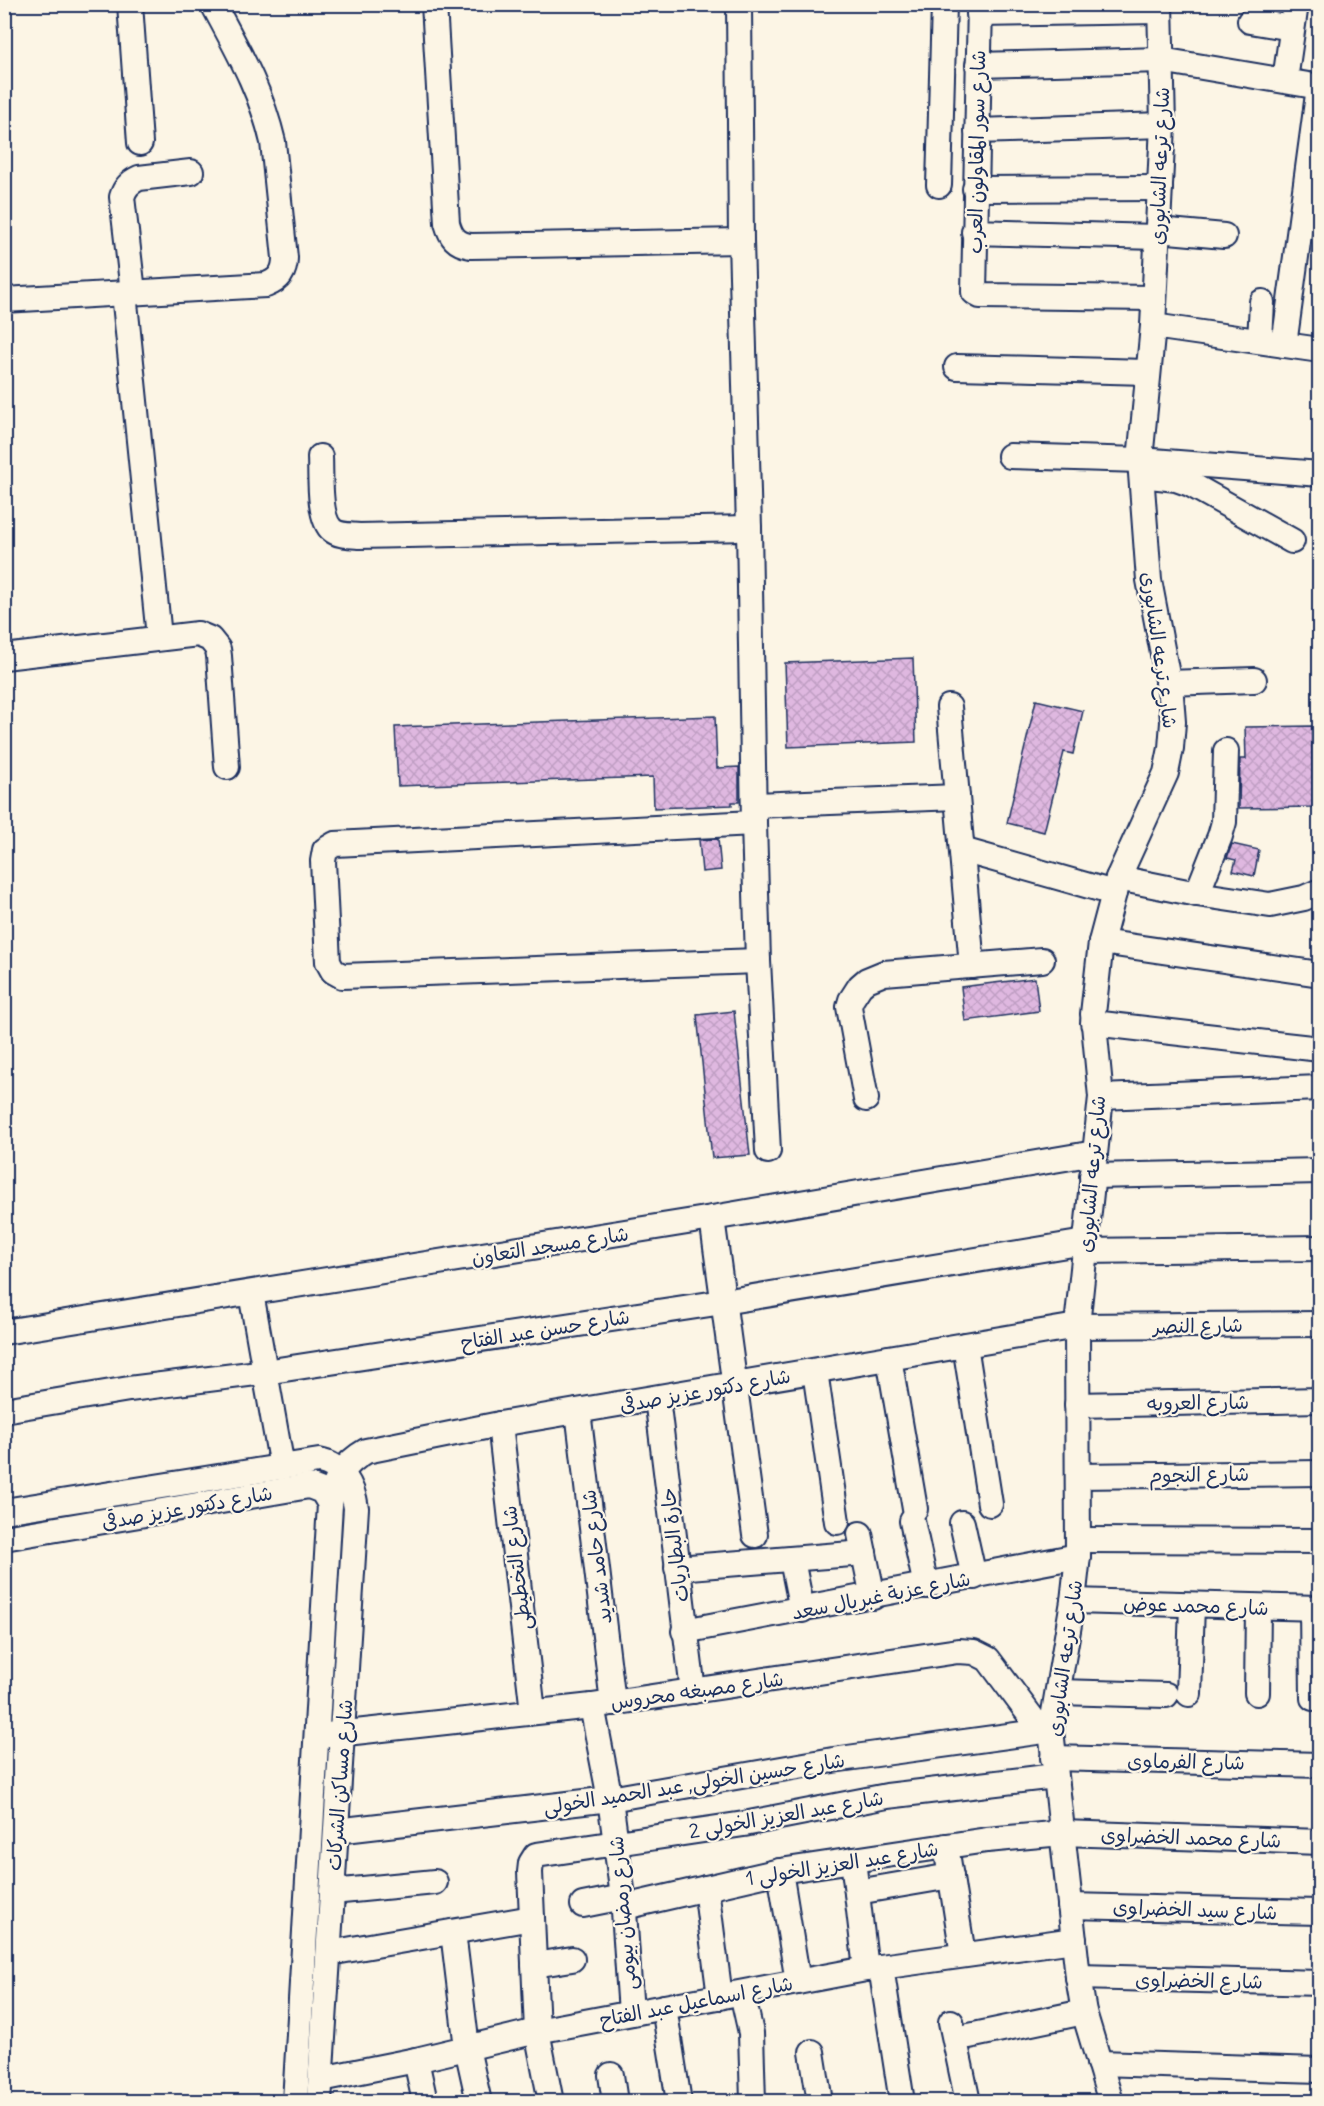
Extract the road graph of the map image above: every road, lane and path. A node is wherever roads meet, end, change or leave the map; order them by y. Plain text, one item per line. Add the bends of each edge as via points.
1 (130, 4) edge
2 (213, 4) edge
3 (434, 4) edge
4 (739, 4) edge
5 (944, 4) edge
6 (1160, 8) edge
7 (979, 9) edge
8 (1294, 16) edge
9 (1250, 21) dead end
10 (1161, 60) junction
11 (978, 65) junction
12 (1285, 80) junction
13 (1319, 87) edge
14 (1163, 125) junction
15 (977, 130) junction
16 (140, 143) dead end
17 (191, 172) dead end
18 (939, 185) dead end
19 (1160, 188) junction
20 (975, 189) junction
21 (974, 232) junction
22 (1157, 234) junction
23 (1224, 236) dead end
24 (741, 241) junction
25 (129, 293) junction
26 (1154, 298) junction
27 (4, 300) edge
28 (1262, 302) dead end
29 (1153, 326) junction
30 (1260, 341) junction
31 (1284, 345) junction
32 (1320, 350) edge
33 (957, 366) dead end
34 (1147, 372) junction
35 (1010, 456) dead end
36 (320, 457) dead end
37 (1140, 468) junction
38 (1320, 474) edge
39 (749, 528) junction
40 (1292, 541) dead end
41 (159, 637) junction
42 (4, 657) edge
43 (1254, 680) dead end
44 (1168, 683) junction
45 (949, 707) dead end
46 (1226, 751) dead end
47 (227, 767) dead end
48 (957, 797) junction
49 (754, 814) junction
50 (962, 850) junction
51 (1116, 886) junction
52 (1320, 891) edge
53 (1197, 894) junction
54 (1101, 942) junction
55 (1042, 960) dead end
56 (758, 961) junction
57 (972, 966) junction
58 (1320, 974) edge
59 (1093, 1023) junction
60 (1320, 1049) edge
61 (1320, 1088) edge
62 (1101, 1097) junction
63 (866, 1099) dead end
64 (768, 1151) dead end
65 (1093, 1164) junction
66 (1320, 1171) edge
67 (712, 1218) junction
68 (1084, 1246) junction
69 (1320, 1248) edge
70 (251, 1293) junction
71 (723, 1302) junction
72 (1320, 1324) edge
73 (1077, 1326) junction
74 (4, 1332) edge
75 (965, 1345) junction
76 (889, 1358) junction
77 (815, 1371) junction
78 (265, 1372) junction
79 (734, 1385) junction
80 (657, 1398) junction
81 (1320, 1400) edge
82 (1077, 1405) junction
83 (4, 1410) edge
84 (578, 1411) junction
85 (500, 1424) junction
86 (282, 1467) junction
87 (341, 1472) junction
88 (1320, 1473) edge
89 (1078, 1476) junction
90 (330, 1504) junction
91 (990, 1504) dead end
92 (4, 1511) edge
93 (837, 1522) dead end
94 (962, 1523) dead end
95 (755, 1535) dead end
96 (4, 1538) edge
97 (1320, 1541) edge
98 (1078, 1548) junction
99 (792, 1560) junction
100 (677, 1568) junction
101 (974, 1577) junction
102 (926, 1586) junction
103 (873, 1597) junction
104 (1072, 1601) junction
105 (1192, 1605) junction
106 (1258, 1607) junction
107 (1316, 1608) edge
108 (802, 1610) junction
109 (684, 1631) junction
110 (693, 1691) junction
111 (1058, 1692) junction
112 (1257, 1693) dead end
113 (1313, 1698) dead end
114 (603, 1704) junction
115 (533, 1712) junction
116 (1046, 1730) junction
117 (342, 1733) junction
118 (315, 1737) junction
119 (1320, 1764) edge
120 (1054, 1767) junction
121 (610, 1799) junction
122 (336, 1831) junction
123 (1062, 1833) junction
124 (1320, 1842) edge
125 (616, 1844) junction
126 (946, 1846) junction
127 (853, 1860) junction
128 (780, 1871) junction
129 (951, 1876) junction
130 (435, 1882) dead end
131 (706, 1887) junction
132 (332, 1892) junction
133 (857, 1892) junction
134 (624, 1902) junction
135 (583, 1905) dead end
136 (1070, 1906) junction
137 (1320, 1912) edge
138 (532, 1918) junction
139 (453, 1932) junction
140 (1074, 1940) junction
141 (328, 1953) junction
142 (963, 1955) junction
143 (572, 1959) dead end
144 (534, 1965) junction
145 (873, 1968) junction
146 (1078, 1977) junction
147 (798, 1982) junction
148 (1320, 1983) edge
149 (731, 1995) junction
150 (664, 2007) junction
151 (1084, 2012) junction
152 (631, 2013) junction
153 (537, 2031) junction
154 (467, 2048) junction
155 (812, 2052) dead end
156 (416, 2060) junction
157 (1099, 2063) junction
158 (1320, 2070) edge
159 (611, 2075) dead end
160 (320, 2090) edge
161 (295, 2102) edge
162 (425, 2102) edge
163 (479, 2102) edge
164 (551, 2102) edge
165 (615, 2102) edge
166 (679, 2102) edge
167 (753, 2102) edge
168 (820, 2102) edge
169 (902, 2102) edge
170 (968, 2102) edge
171 (1110, 2102) edge

1 - 16 street
2 - 25 street via 252,77 268,123 285,266 278,278 266,285
3 - 24 street via 447,223 451,235 461,244
4 - 24 street
5 - 18 street
6 - 7 street
6 - 10 street, شارع ترعه الشابورى
7 - 11 street, شارع سور المقاولون العرب
8 - 9 street
8 - 12 street
10 - 11 street
10 - 12 street
10 - 14 street, شارع ترعه الشابورى
11 - 15 street, شارع سور المقاولون العرب
12 - 13 street
13 - 31 street
14 - 15 street
14 - 19 street, شارع ترعه الشابورى
15 - 20 street, شارع سور المقاولون العرب
17 - 25 street via 139,178 124,191
19 - 20 street
19 - 22 street, شارع ترعه الشابورى
20 - 21 street, شارع سور المقاولون العرب
21 - 22 street
21 - 26 street, شارع سور المقاولون العرب via 973,289 980,296
22 - 23 street
22 - 26 street, شارع ترعه الشابورى
24 - 39 street
25 - 27 street
25 - 41 street
26 - 29 street, شارع ترعه الشابورى
28 - 30 street
29 - 30 street
29 - 34 street, شارع ترعه الشابورى
30 - 31 street
31 - 32 street
33 - 34 street
34 - 37 street, شارع ترعه الشابورى
35 - 37 street
36 - 39 street via 322,512 330,529 339,534
37 - 38 street
37 - 40 street via 1190,484
37 - 44 street, شارع ترعه الشابورى via 1149,580
39 - 49 street
41 - 42 street
41 - 47 street via 198,634 210,639 218,649
43 - 44 street
44 - 51 street, شارع ترعه الشابورى via 1173,722 1166,773
45 - 48 street
46 - 53 street via 1224,822
48 - 49 street
48 - 50 street
49 - 56 street
49 - 56 street via 335,844 325,850 323,861 328,962 342,976
50 - 51 street
50 - 57 street
51 - 53 street
51 - 54 street, شارع ترعه الشابورى
52 - 53 street via 1269,905
54 - 58 street
54 - 59 street, شارع ترعه الشابورى
55 - 57 street
56 - 64 street
57 - 63 street via 884,973 867,980 855,992 849,1007
59 - 60 street
59 - 62 street, شارع ترعه الشابورى
61 - 62 street
62 - 65 street, شارع ترعه الشابورى
65 - 66 street, شارع مسجد التعاون
65 - 67 street, شارع مسجد التعاون
65 - 68 street, شارع ترعه الشابورى
67 - 70 street, شارع مسجد التعاون
67 - 71 street
68 - 69 street, شارع حسن عبد الفتاح
68 - 71 street, شارع حسن عبد الفتاح
68 - 73 street, شارع ترعه الشابورى
70 - 74 street, شارع مسجد التعاون
70 - 78 street
71 - 78 street, شارع حسن عبد الفتاح
71 - 79 street
72 - 73 street, شارع النصر
73 - 75 street, شارع دكتور عزيز صدقى
73 - 82 street, شارع ترعه الشابورى
75 - 76 street, شارع دكتور عزيز صدقى
75 - 91 street
76 - 77 street, شارع دكتور عزيز صدقى
76 - 102 street
77 - 79 street, شارع دكتور عزيز صدقى
77 - 93 street
78 - 83 street, شارع حسن عبد الفتاح
78 - 86 street
79 - 80 street, شارع دكتور عزيز صدقى
79 - 95 street
80 - 84 street, شارع دكتور عزيز صدقى
80 - 100 street, حارة البطاريات
81 - 82 street, شارع العروبه
82 - 89 street, شارع ترعه الشابورى
84 - 85 street, شارع دكتور عزيز صدقى
84 - 114 street, شارع حامد شديد
85 - 87 street, شارع دكتور عزيز صدقى via 366,1451
85 - 115 street, شارع التخطيطى
86 - 87 street, شارع دكتور عزيز صدقى via 319,1461
86 - 92 street, شارع دكتور عزيز صدقى
87 - 90 street, شارع دكتور عزيز صدقى
87 - 117 street, شارع مساكن الشركات via 351,1488 356,1508
88 - 89 street, شارع النجوم
89 - 98 street, شارع ترعه الشابورى
90 - 96 street, شارع دكتور عزيز صدقى via 322,1491 309,1486
90 - 118 street, شارع مساكن الشركات
94 - 101 street
97 - 98 street, شارع عزبة غبريال سعد
98 - 101 street, شارع عزبة غبريال سعد
98 - 104 street, شارع ترعه الشابورى
99 - 100 street
99 - 103 street via 862,1543
99 - 108 street
100 - 109 street, حارة البطاريات
101 - 102 street, شارع عزبة غبريال سعد
102 - 103 street, شارع عزبة غبريال سعد
103 - 108 street, شارع عزبة غبريال سعد
104 - 105 street, شارع محمد عوض
104 - 111 street, شارع ترعه الشابورى
105 - 106 street, شارع محمد عوض
105 - 111 street via 1177,1694
106 - 107 street, شارع محمد عوض
106 - 112 street
107 - 113 street
108 - 109 street, شارع عزبة غبريال سعد
109 - 110 street, حارة البطاريات
110 - 114 street, شارع مصبغه محروس
110 - 116 street, شارع مصبغه محروس via 958,1651 974,1652 988,1659
111 - 116 street, شارع ترعه الشابورى
114 - 115 street, شارع مصبغه محروس
114 - 121 street, شارع رمضان بيومى
115 - 117 street, شارع مصبغه محروس
116 - 120 street, شارع ترعه الشابورى
116 - 121 street, شارع حسين الخولى, عبد الحميد الخولى via 822,1762
117 - 118 street, شارع مصبغه محروس
117 - 122 street, شارع مساكن الشركات
118 - 161 street, شارع مساكن الشركات
119 - 120 street, شارع الفرماوى
120 - 123 street, شارع ترعه الشابورى
120 - 125 street, شارع عبد العزيز الخولى 2
121 - 122 street, شارع حسين الخولى, عبد الحميد الخولى
121 - 125 street, شارع رمضان بيومى
122 - 132 street, شارع مساكن الشركات
123 - 124 street, شارع محمد الخضراوى
123 - 126 street, شارع عبد العزيز الخولى 1
123 - 136 street, شارع ترعه الشابورى
125 - 134 street, شارع رمضان بيومى
125 - 138 street, شارع عبد العزيز الخولى 2 via 536,1855 530,1872
126 - 127 street, شارع عبد العزيز الخولى 1
126 - 129 street
127 - 128 street, شارع عبد العزيز الخولى 1
127 - 133 street
128 - 131 street, شارع عبد العزيز الخولى 1
128 - 147 street
129 - 133 street
129 - 142 street
130 - 132 street
131 - 134 street, شارع عبد العزيز الخولى 1
131 - 149 street
132 - 141 street, شارع مساكن الشركات
133 - 145 street
134 - 135 street, شارع عبد العزيز الخولى 1
134 - 152 street, شارع رمضان بيومى
136 - 137 street, شارع سيد الخضراوى
136 - 140 street, شارع ترعه الشابورى
138 - 139 street
138 - 144 street
139 - 141 street
139 - 154 street
140 - 142 street, شارع اسماعيل عبد الفتاح
140 - 146 street, شارع ترعه الشابورى
141 - 160 street, شارع مساكن الشركات
142 - 145 street, شارع اسماعيل عبد الفتاح
143 - 144 street
144 - 153 street
145 - 147 street, شارع اسماعيل عبد الفتاح
145 - 169 street
146 - 148 street, شارع الخضراوى
146 - 151 street, شارع ترعه الشابورى
147 - 149 street, شارع اسماعيل عبد الفتاح
149 - 150 street, شارع اسماعيل عبد الفتاح
149 - 167 street via 751,2033
150 - 152 street, شارع اسماعيل عبد الفتاح
150 - 166 street
151 - 157 street, شارع ترعه الشابورى
151 - 170 street via 960,2029
152 - 153 street, شارع اسماعيل عبد الفتاح
153 - 154 street, شارع اسماعيل عبد الفتاح
153 - 164 street
154 - 156 street, شارع اسماعيل عبد الفتاح
154 - 163 street
155 - 168 street
156 - 160 street, شارع اسماعيل عبد الفتاح
156 - 162 street
157 - 158 street
157 - 171 street, شارع ترعه الشابورى
159 - 165 street

